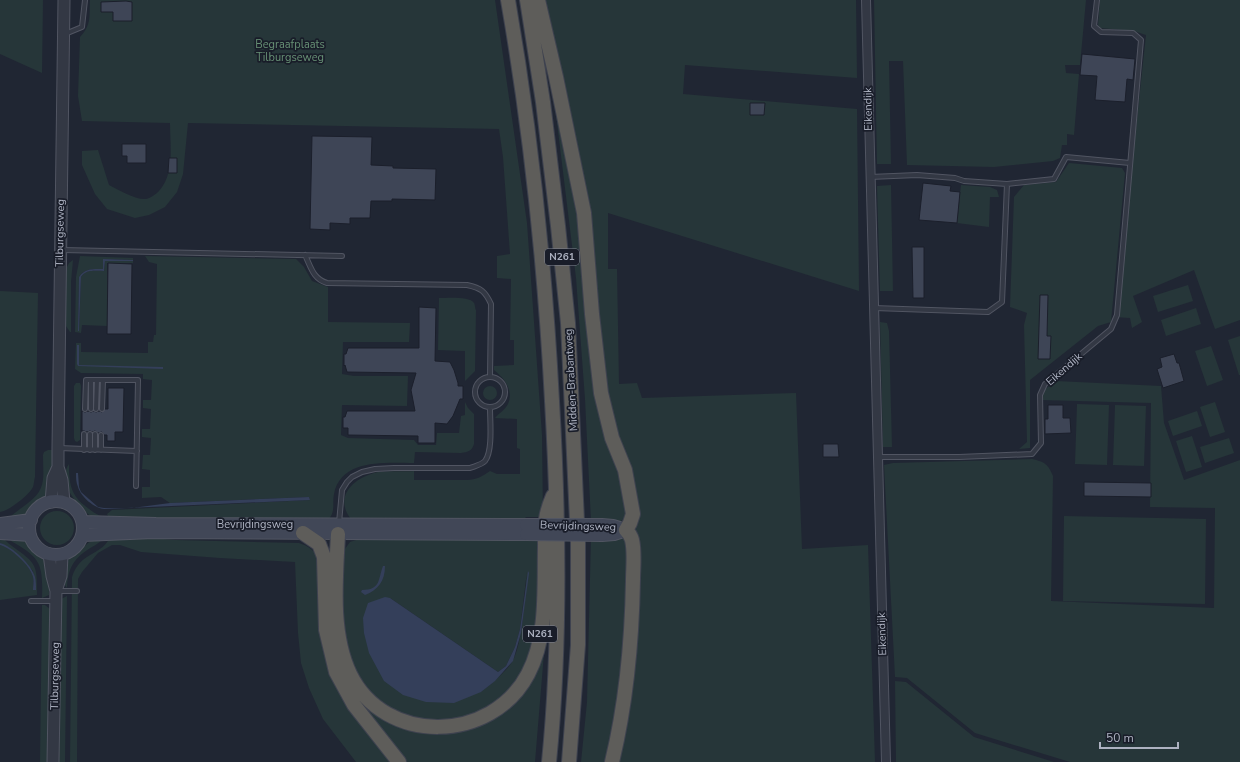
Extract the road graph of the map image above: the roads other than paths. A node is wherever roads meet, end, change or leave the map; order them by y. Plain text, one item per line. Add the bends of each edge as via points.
1 (64, 0) edge
2 (85, 0) edge
3 (508, 0) edge
4 (527, 0) edge
5 (538, 0) edge
6 (866, 0) edge
7 (1097, 0) edge
8 (64, 34) junction
9 (1130, 163) junction
10 (870, 177) junction
11 (1007, 184) junction
12 (60, 250) junction
13 (306, 255) junction
14 (342, 256) dead end
15 (873, 308) junction
16 (490, 377) junction
17 (91, 380) junction
18 (97, 380) junction
19 (103, 380) junction
20 (490, 408) junction
21 (85, 409) dead end
22 (91, 409) dead end
23 (96, 409) dead end
24 (102, 409) dead end
25 (84, 434) dead end
26 (90, 434) dead end
27 (95, 434) dead end
28 (101, 434) dead end
29 (58, 448) junction
30 (84, 450) junction
31 (90, 450) junction
32 (95, 450) junction
33 (101, 450) junction
34 (137, 451) junction
35 (877, 457) junction
36 (556, 484) junction
37 (136, 486) dead end
38 (58, 502) junction
39 (31, 520) junction
40 (83, 522) junction
41 (0, 524) edge
42 (338, 529) junction
43 (626, 530) junction
44 (0, 533) edge
45 (303, 533) junction
46 (30, 534) junction
47 (83, 535) junction
48 (49, 554) junction
49 (62, 555) junction
50 (77, 591) dead end
51 (56, 596) junction
52 (31, 601) dead end
53 (53, 762) edge
54 (399, 762) edge
55 (549, 762) edge
56 (569, 762) edge
57 (612, 762) edge
58 (886, 762) edge

1 - 8 street, Tilburgseweg
2 - 8 lane via 82,27
3 - 36 highway, Midden-Brabantweg / N261 via 524,104 544,280
4 - 56 highway, Midden-Brabantweg / N261 via 543,102 568,323 578,543 578,645
5 - 43 highway, N261 via 584,213 601,393 612,438 625,470 632,514
6 - 10 street, Eikendijk
7 - 9 lane, Eikendijk via 1094,26 1101,32 1133,34 1141,40
8 - 12 street, Tilburgseweg
9 - 11 lane via 1066,157 1054,179
9 - 35 lane, Eikendijk via 1117,315 1111,329 1045,384 1040,395 1041,444 1032,454
10 - 11 lane via 917,175
10 - 15 street, Eikendijk
11 - 15 lane via 1002,302 988,312
12 - 13 lane
12 - 29 street, Tilburgseweg
13 - 14 lane
13 - 16 lane via 315,276 327,283 477,287 486,294 491,304
15 - 35 street, Eikendijk
16 - 20 lane via 499,380 505,392 502,401
16 - 20 lane via 477,383 474,392 477,401
17 - 18 lane
17 - 21 lane via 86,380
17 - 22 lane
18 - 19 lane
18 - 23 lane
19 - 24 lane
19 - 34 lane via 138,380
20 - 42 lane via 489,447 485,461 470,468 394,468 362,472 352,477 342,490
25 - 30 lane
26 - 31 lane
27 - 32 lane
28 - 33 lane
29 - 30 lane
29 - 38 street, Tilburgseweg via 58,467 62,480
30 - 31 lane
31 - 32 lane
32 - 33 lane
33 - 34 lane
34 - 37 lane
35 - 58 street, Eikendijk
36 - 42 highway, N261 via 546,518 544,602 539,643 528,674 520,688 495,711 476,721 457,725 437,728 418,726 385,713 369,700 350,674 338,631
36 - 55 highway, Midden-Brabantweg / N261 via 557,642
38 - 39 main road via 38,508
38 - 40 main road via 76,510
39 - 41 main road
39 - 46 main road
40 - 42 main road, Bevrijdingsweg
40 - 47 main road
42 - 43 main road, Bevrijdingsweg, bridge via 602,530 614,534
42 - 45 main road, Bevrijdingsweg
43 - 57 highway via 633,545 633,591 619,736
44 - 46 main road
45 - 47 main road, Bevrijdingsweg via 153,532
45 - 54 highway via 319,544 324,557 326,630 336,672 354,705
46 - 48 main road via 37,547
47 - 49 main road via 75,548
48 - 49 main road
48 - 51 street, Tilburgseweg
49 - 51 street, Tilburgseweg via 61,576
50 - 51 lane
51 - 52 lane
51 - 53 street, Tilburgseweg

